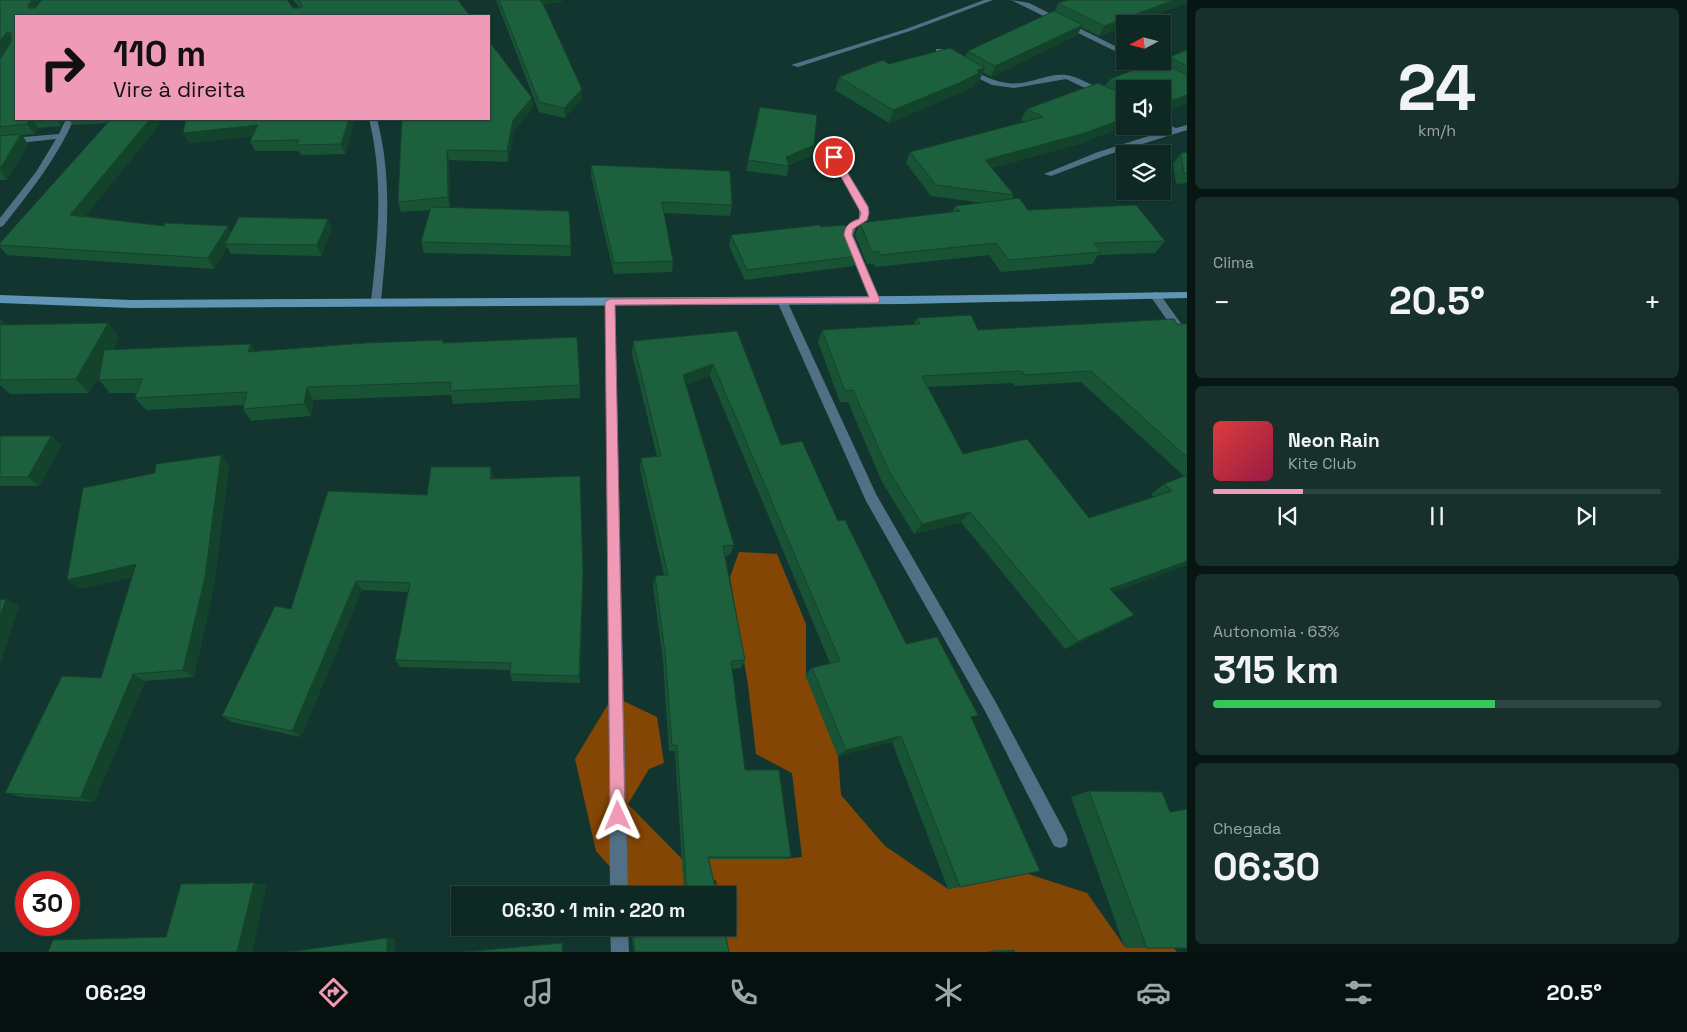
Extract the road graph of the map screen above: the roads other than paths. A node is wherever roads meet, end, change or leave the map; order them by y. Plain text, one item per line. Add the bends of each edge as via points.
1 (990, 0) edge
2 (1014, 0) edge
3 (1029, 2) edge
4 (1116, 49) edge
5 (938, 51) edge
6 (795, 65) dead end
7 (1158, 70) edge
8 (1187, 85) edge
9 (1116, 101) edge
10 (70, 120) edge
11 (373, 120) edge
12 (1187, 127) edge
13 (1171, 128) edge
14 (1176, 131) junction
15 (63, 136) junction
16 (0, 142) edge
17 (834, 157) dead end
18 (1048, 174) dead end
19 (0, 224) edge
20 (1155, 295) junction
21 (1187, 295) edge
22 (0, 299) edge
23 (875, 300) junction
24 (782, 301) junction
25 (376, 302) junction
26 (610, 302) junction
27 (1187, 340) edge
28 (1060, 840) dead end
29 (619, 886) edge
30 (619, 936) edge
31 (620, 952) edge

1 - 6 street via 908,30
2 - 3 street
3 - 4 street
5 - 9 street via 994,84 1014,86 1067,77
7 - 8 street
10 - 15 street
11 - 25 street via 384,164 385,190
12 - 14 street
13 - 14 street
14 - 18 street
15 - 16 street
15 - 19 street
17 - 23 street via 864,207 863,220 854,223 848,235
20 - 21 street
20 - 23 street
20 - 27 street
22 - 25 street via 132,304
23 - 24 street
24 - 26 street
24 - 28 street via 871,498 990,706
25 - 26 street
26 - 29 street
30 - 31 street

